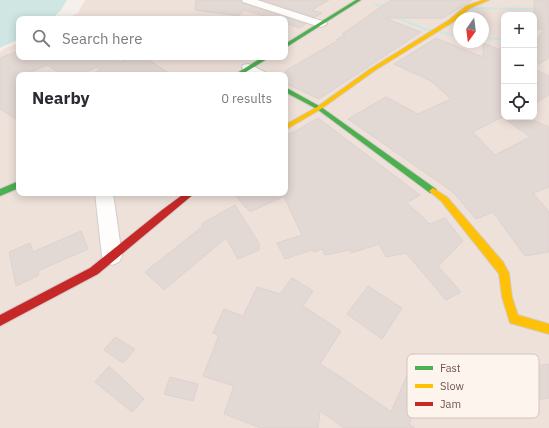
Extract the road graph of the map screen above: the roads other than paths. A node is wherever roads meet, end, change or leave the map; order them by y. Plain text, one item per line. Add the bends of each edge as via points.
1 (247, 0) edge
2 (359, 0) edge
3 (487, 0) edge
4 (321, 24) junction
5 (288, 44) edge
6 (262, 60) edge
7 (248, 68) junction
8 (242, 72) edge
9 (255, 72) edge
10 (288, 91) edge
11 (319, 108) junction
12 (288, 126) edge
13 (16, 185) edge
14 (0, 192) edge
15 (104, 196) edge
16 (187, 196) edge
17 (112, 256) junction
18 (0, 321) edge
19 (549, 328) edge

1 - 4 street
2 - 4 main road
3 - 11 main road via 468,7 451,21 372,70
4 - 5 main road
6 - 7 main road
7 - 8 main road
7 - 9 street
10 - 11 main road
11 - 12 main road
11 - 19 main road via 444,199 504,273 507,297 514,319
13 - 14 main road
15 - 17 street
16 - 17 main road
17 - 18 main road via 94,270

